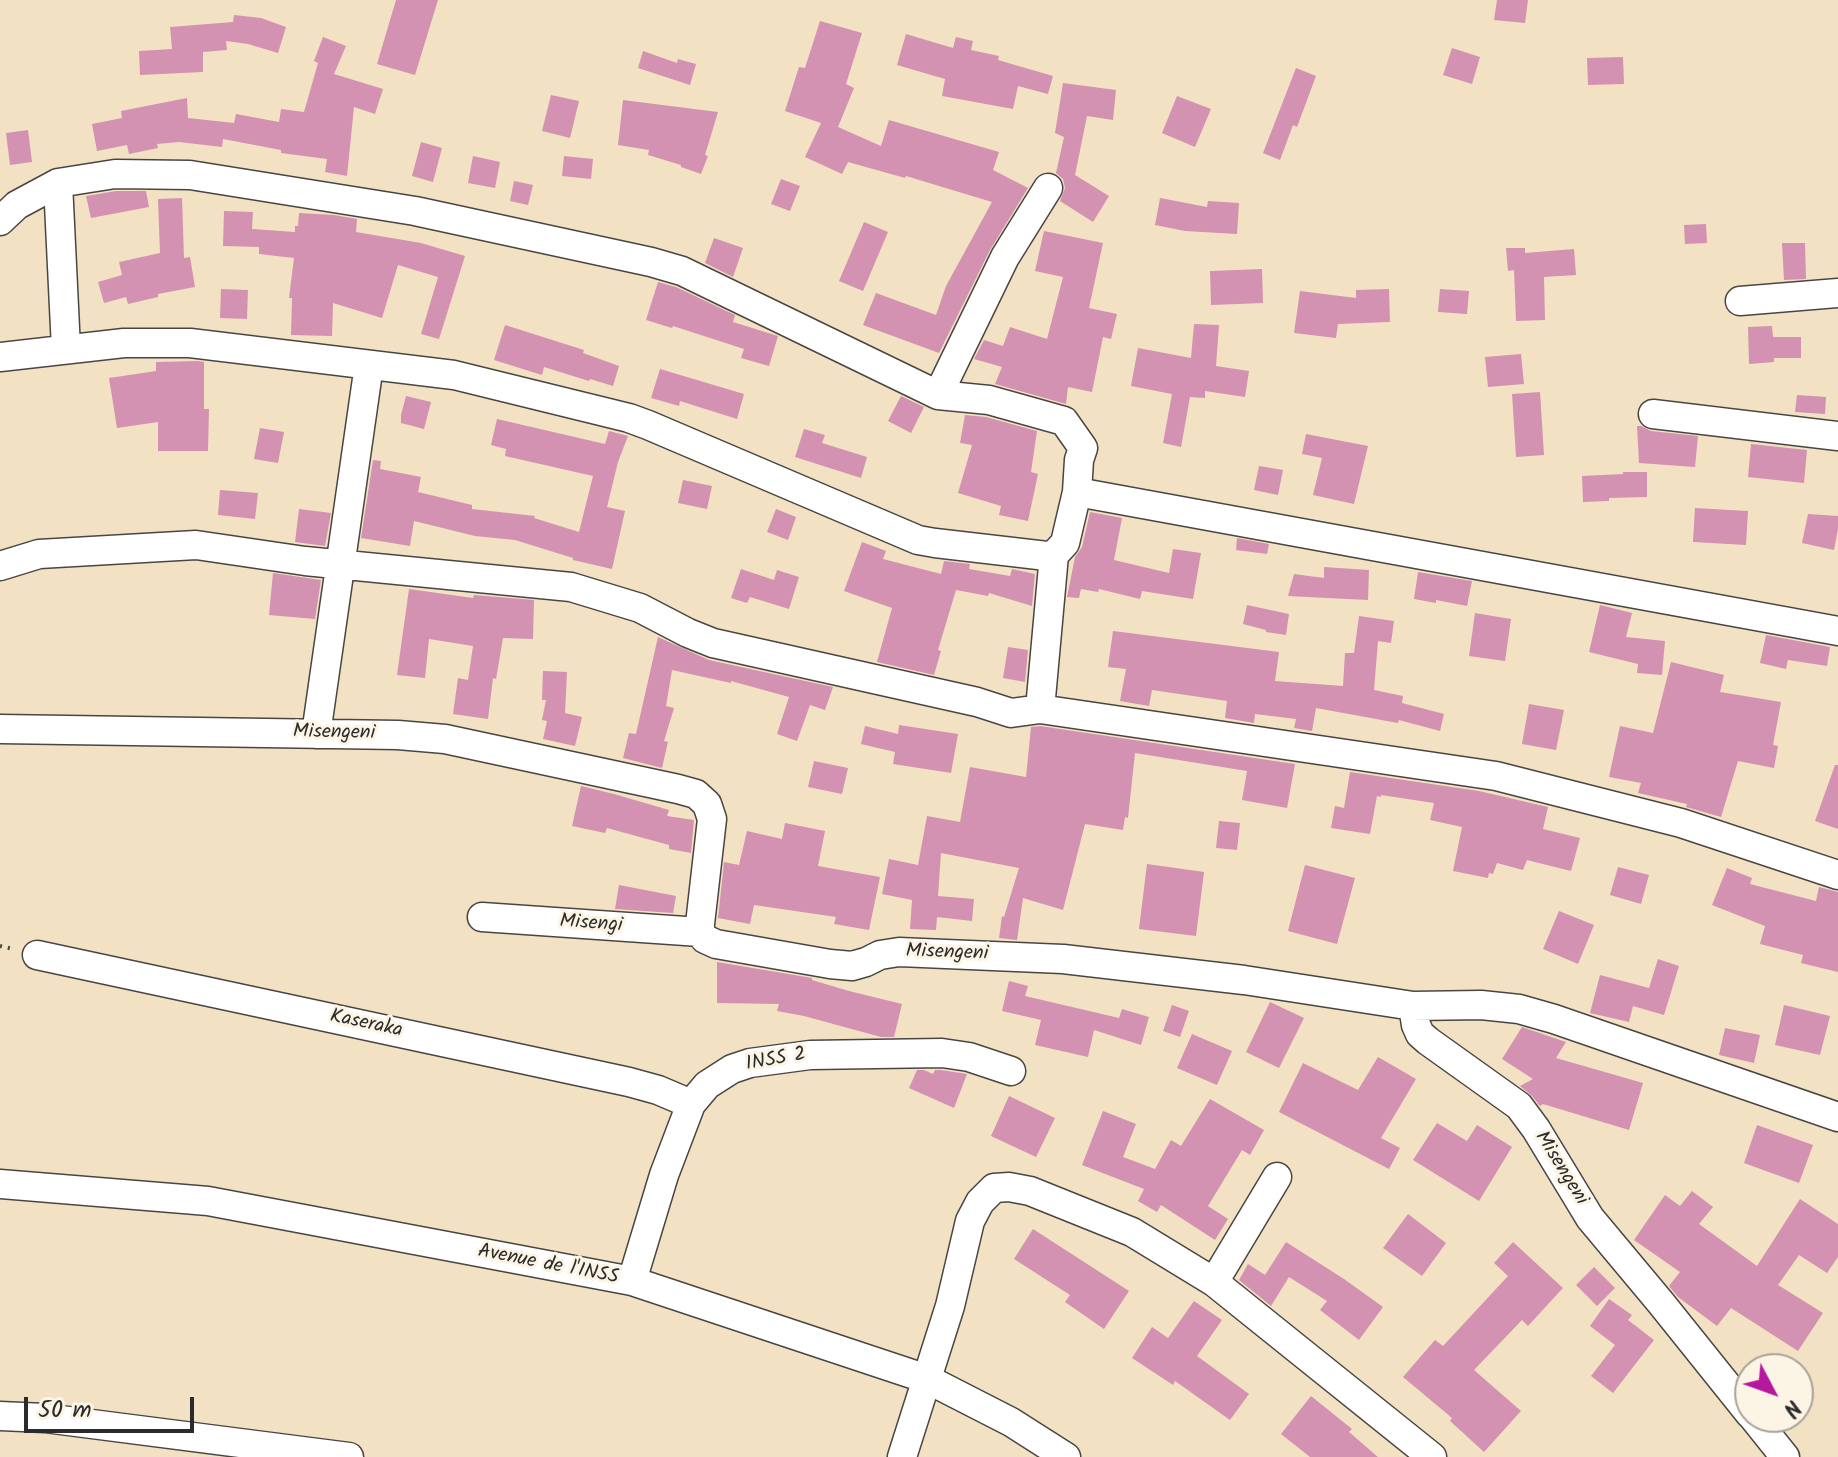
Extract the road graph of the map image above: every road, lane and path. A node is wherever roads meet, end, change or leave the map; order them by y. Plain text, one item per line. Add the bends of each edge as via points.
1 (58, 183) junction
2 (1048, 188) dead end
3 (0, 221) edge
4 (1838, 293) edge
5 (1740, 301) dead end
6 (66, 349) junction
7 (0, 357) edge
8 (369, 365) junction
9 (938, 395) junction
10 (1653, 414) dead end
11 (1838, 436) edge
12 (1077, 492) junction
13 (1054, 555) junction
14 (341, 564) junction
15 (0, 566) edge
16 (1838, 631) edge
17 (1040, 709) junction
18 (0, 729) edge
19 (316, 734) junction
20 (1838, 875) edge
21 (482, 917) dead end
22 (700, 932) junction
23 (37, 955) dead end
24 (1413, 1006) junction
25 (1011, 1071) dead end
26 (691, 1104) junction
27 (1838, 1117) edge
28 (1277, 1177) dead end
29 (0, 1184) edge
30 (632, 1281) junction
31 (1214, 1282) junction
32 (927, 1379) junction
33 (1734, 1394) edge
34 (0, 1416) edge
35 (1766, 1433) edge
36 (349, 1457) edge
37 (902, 1457) edge
38 (1066, 1457) edge
39 (1432, 1457) edge
40 (1785, 1457) edge

1 - 3 street via 17,205
1 - 6 street
1 - 9 street via 115,174 190,175 415,211 651,262 682,271
2 - 9 street via 1005,257
4 - 5 street
6 - 7 street
6 - 8 street via 190,343
8 - 13 street via 454,375 629,418 918,540
8 - 14 street
9 - 12 street via 989,400 1064,421 1083,448
10 - 11 street
12 - 13 street via 1065,543
12 - 16 street
13 - 17 street
14 - 15 street via 196,545 39,554
14 - 17 street via 571,587 640,608 713,643 1011,713
14 - 19 street
17 - 20 street via 1496,776 1681,823
18 - 19 street, Misengeni
19 - 22 street, Misengeni via 445,739 696,794 712,819
21 - 22 street, Misengi
22 - 24 street, Misengeni via 716,944 830,964 852,966 899,952 1063,959
23 - 26 street, Kaseraka via 629,1082
24 - 27 street via 1519,1009
24 - 33 street, Misengeni via 1420,1034 1519,1106 1590,1218
25 - 26 street, INSS 2 via 942,1053 810,1055 732,1069 707,1085
26 - 30 street, INSS 2
28 - 31 street
29 - 30 street, Avenue de l'INSS via 208,1201
30 - 32 street, Avenue de l'INSS
31 - 32 street via 1132,1232 1030,1191 994,1188 970,1221
31 - 39 street
32 - 37 street
32 - 38 street, Avenue de l'INSS
34 - 36 street via 61,1419
35 - 40 street, Misengeni

